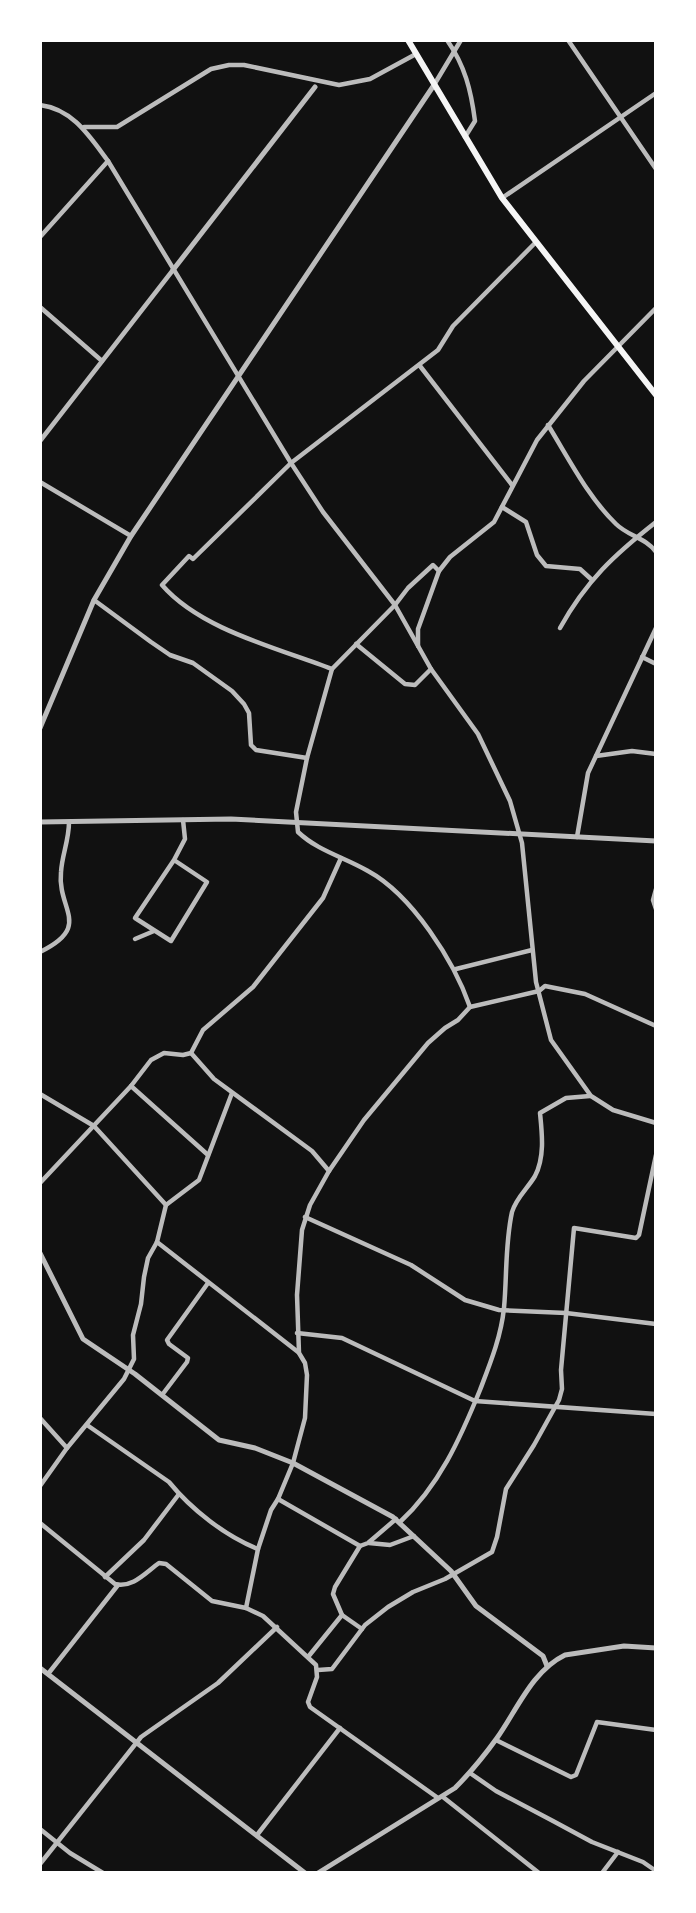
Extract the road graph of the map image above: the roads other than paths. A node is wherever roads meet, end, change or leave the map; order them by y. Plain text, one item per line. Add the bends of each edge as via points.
1 (408, 40) edge
2 (447, 40) edge
3 (461, 40) edge
4 (568, 40) edge
5 (454, 50) junction
6 (416, 54) junction
7 (316, 84) junction
8 (433, 85) junction
9 (656, 93) edge
10 (40, 105) edge
11 (620, 117) junction
12 (83, 127) junction
13 (464, 138) junction
14 (108, 161) junction
15 (656, 169) edge
16 (502, 198) junction
17 (40, 237) edge
18 (535, 243) junction
19 (173, 270) junction
20 (40, 307) edge
21 (656, 308) edge
22 (618, 347) junction
23 (102, 362) junction
24 (420, 366) junction
25 (238, 376) junction
26 (656, 395) edge
27 (548, 425) junction
28 (40, 441) edge
29 (291, 463) junction
30 (40, 482) edge
31 (512, 485) junction
32 (502, 508) junction
33 (656, 522) edge
34 (131, 536) junction
35 (638, 536) junction
36 (656, 552) edge
37 (439, 571) junction
38 (591, 579) junction
39 (94, 600) junction
40 (395, 605) junction
41 (560, 628) dead end
42 (656, 628) edge
43 (356, 644) junction
44 (418, 647) junction
45 (642, 657) junction
46 (656, 664) edge
47 (332, 669) junction
48 (431, 669) junction
49 (40, 727) edge
50 (656, 754) edge
51 (596, 756) junction
52 (307, 758) junction
53 (183, 820) junction
54 (40, 822) edge
55 (69, 822) junction
56 (296, 823) junction
57 (519, 834) junction
58 (577, 837) junction
59 (656, 841) edge
60 (341, 858) junction
61 (174, 860) junction
62 (656, 889) edge
63 (656, 909) edge
64 (155, 931) junction
65 (135, 939) dead end
66 (532, 950) junction
67 (40, 952) edge
68 (456, 970) junction
69 (539, 991) junction
70 (470, 1007) junction
71 (656, 1026) edge
72 (191, 1052) junction
73 (131, 1086) junction
74 (232, 1093) junction
75 (40, 1094) edge
76 (591, 1096) junction
77 (656, 1123) edge
78 (94, 1126) junction
79 (208, 1155) junction
80 (656, 1155) edge
81 (329, 1171) junction
82 (653, 1174) edge
83 (40, 1183) edge
84 (166, 1205) junction
85 (305, 1217) junction
86 (157, 1242) junction
87 (40, 1253) edge
88 (43, 1264) edge
89 (208, 1283) junction
90 (504, 1309) junction
91 (566, 1313) junction
92 (656, 1324) edge
93 (297, 1333) junction
94 (299, 1353) junction
95 (128, 1371) junction
96 (162, 1395) junction
97 (475, 1401) junction
98 (555, 1407) junction
99 (656, 1414) edge
100 (40, 1418) edge
101 (87, 1425) junction
102 (67, 1447) junction
103 (293, 1463) junction
104 (40, 1486) edge
105 (179, 1494) junction
106 (278, 1499) junction
107 (398, 1521) junction
108 (40, 1523) edge
109 (414, 1536) junction
110 (368, 1543) junction
111 (360, 1546) junction
112 (258, 1549) junction
113 (453, 1574) junction
114 (105, 1577) junction
115 (118, 1585) junction
116 (246, 1608) junction
117 (342, 1615) junction
118 (277, 1627) junction
119 (362, 1629) junction
120 (656, 1648) edge
121 (307, 1657) junction
122 (547, 1666) junction
123 (40, 1668) edge
124 (318, 1670) junction
125 (48, 1674) junction
126 (340, 1728) junction
127 (656, 1730) edge
128 (496, 1740) junction
129 (136, 1741) junction
130 (470, 1773) junction
131 (441, 1798) junction
132 (40, 1829) edge
133 (257, 1835) junction
134 (58, 1843) junction
135 (618, 1852) junction
136 (40, 1864) edge
137 (656, 1871) edge
138 (103, 1873) edge
139 (306, 1873) edge
140 (318, 1873) edge
141 (540, 1873) edge
142 (602, 1873) edge

1 - 6 main road
2 - 5 street
3 - 5 street
4 - 11 street
5 - 8 street
5 - 13 street via 469,82 475,121
6 - 7 street via 362,82
6 - 8 main road
7 - 12 street via 229,65 211,69 117,127
7 - 19 street
8 - 13 main road
8 - 25 street
9 - 11 street
10 - 12 street via 50,106
11 - 15 street
11 - 16 street
12 - 14 street
13 - 16 main road
14 - 17 street
14 - 19 street
16 - 18 main road
18 - 22 main road
18 - 24 street
19 - 23 street
19 - 25 street
20 - 23 street
21 - 22 street
22 - 26 main road
22 - 27 street
23 - 28 street
24 - 29 street
24 - 31 street
25 - 29 street
25 - 34 street
27 - 31 street
27 - 35 street via 590,492 618,526
29 - 40 street
29 - 47 street via 162,585 188,609 215,624
30 - 34 street
31 - 32 street
32 - 37 street via 494,522
32 - 38 street via 526,522 537,555 546,566 580,569
33 - 35 street
34 - 39 street
35 - 36 street
35 - 38 street
37 - 40 street via 433,565
37 - 44 street via 418,629
38 - 41 street
39 - 49 street
39 - 52 street via 151,642 193,663 232,691 248,713 251,745 256,750
40 - 43 street
40 - 44 street
42 - 45 street
43 - 47 street
43 - 48 street via 405,684 415,685
44 - 48 street
45 - 46 street
45 - 51 street
47 - 52 street
48 - 57 street via 478,734 510,801
50 - 51 street via 632,751
51 - 58 street via 587,773
52 - 56 street
53 - 55 street
53 - 56 street
53 - 61 street via 185,839
54 - 55 street
55 - 67 street via 61,871 68,927 57,944
56 - 57 street
56 - 60 street via 299,834
57 - 58 street
57 - 66 street
58 - 59 street
60 - 68 street via 370,872 407,904
60 - 72 street via 323,898 253,987 203,1030
61 - 64 street via 135,918
61 - 64 street via 207,882 171,941
62 - 63 street
64 - 65 street
66 - 68 street
66 - 69 street
68 - 70 street
69 - 70 street
69 - 71 street via 545,986 585,994
69 - 76 street via 551,1040
70 - 81 street via 416,1055
72 - 73 street via 164,1053 151,1060
72 - 74 street
73 - 78 street
73 - 79 street
74 - 79 street
74 - 81 street via 312,1151
75 - 78 street
76 - 77 street via 613,1110
76 - 90 street via 566,1098 540,1113 543,1144 536,1174 512,1214
78 - 83 street
78 - 84 street
79 - 84 street via 199,1180
80 - 82 street
81 - 85 street
82 - 91 street via 636,1238 574,1227
84 - 86 street
85 - 90 street via 411,1265 465,1300
85 - 93 street
86 - 89 street
86 - 95 street via 148,1258 133,1335 135,1353
87 - 88 street
88 - 95 street via 83,1339
89 - 94 street
89 - 96 street via 167,1340 188,1358
90 - 91 street
90 - 97 street
91 - 92 street
91 - 98 street via 562,1388
93 - 94 street
93 - 97 street via 342,1339
94 - 103 street via 307,1375 305,1418
95 - 96 street
95 - 101 street
96 - 103 street via 219,1440
97 - 98 street
97 - 107 street via 436,1480
98 - 99 street
98 - 113 street via 506,1489 492,1552
100 - 102 street
101 - 102 street
101 - 105 street via 169,1482
102 - 104 street
103 - 106 street
103 - 107 street
105 - 112 street via 210,1521
105 - 114 street via 144,1540
106 - 111 street
106 - 112 street
107 - 109 street
107 - 110 street
108 - 114 street
109 - 110 street via 390,1545
109 - 113 street
110 - 111 street
111 - 117 street via 333,1594
112 - 116 street
113 - 119 street via 412,1592
113 - 122 street via 476,1606 543,1657
114 - 115 street
115 - 116 street via 132,1583 159,1563 166,1564 212,1601
115 - 125 street
116 - 118 street
117 - 119 street
117 - 121 street
118 - 121 street
118 - 129 street via 218,1683
119 - 124 street via 332,1669
120 - 122 street via 624,1646 565,1655
121 - 124 street
122 - 128 street
123 - 125 street
124 - 126 street via 308,1702
125 - 129 street
126 - 131 street
126 - 133 street
127 - 128 street via 597,1722 576,1775 571,1777
128 - 130 street
129 - 133 street
129 - 134 street
130 - 131 street
130 - 135 street via 496,1791
131 - 140 street
131 - 141 street
132 - 134 street
133 - 139 street
134 - 136 street
134 - 138 street
135 - 137 street
135 - 142 street

